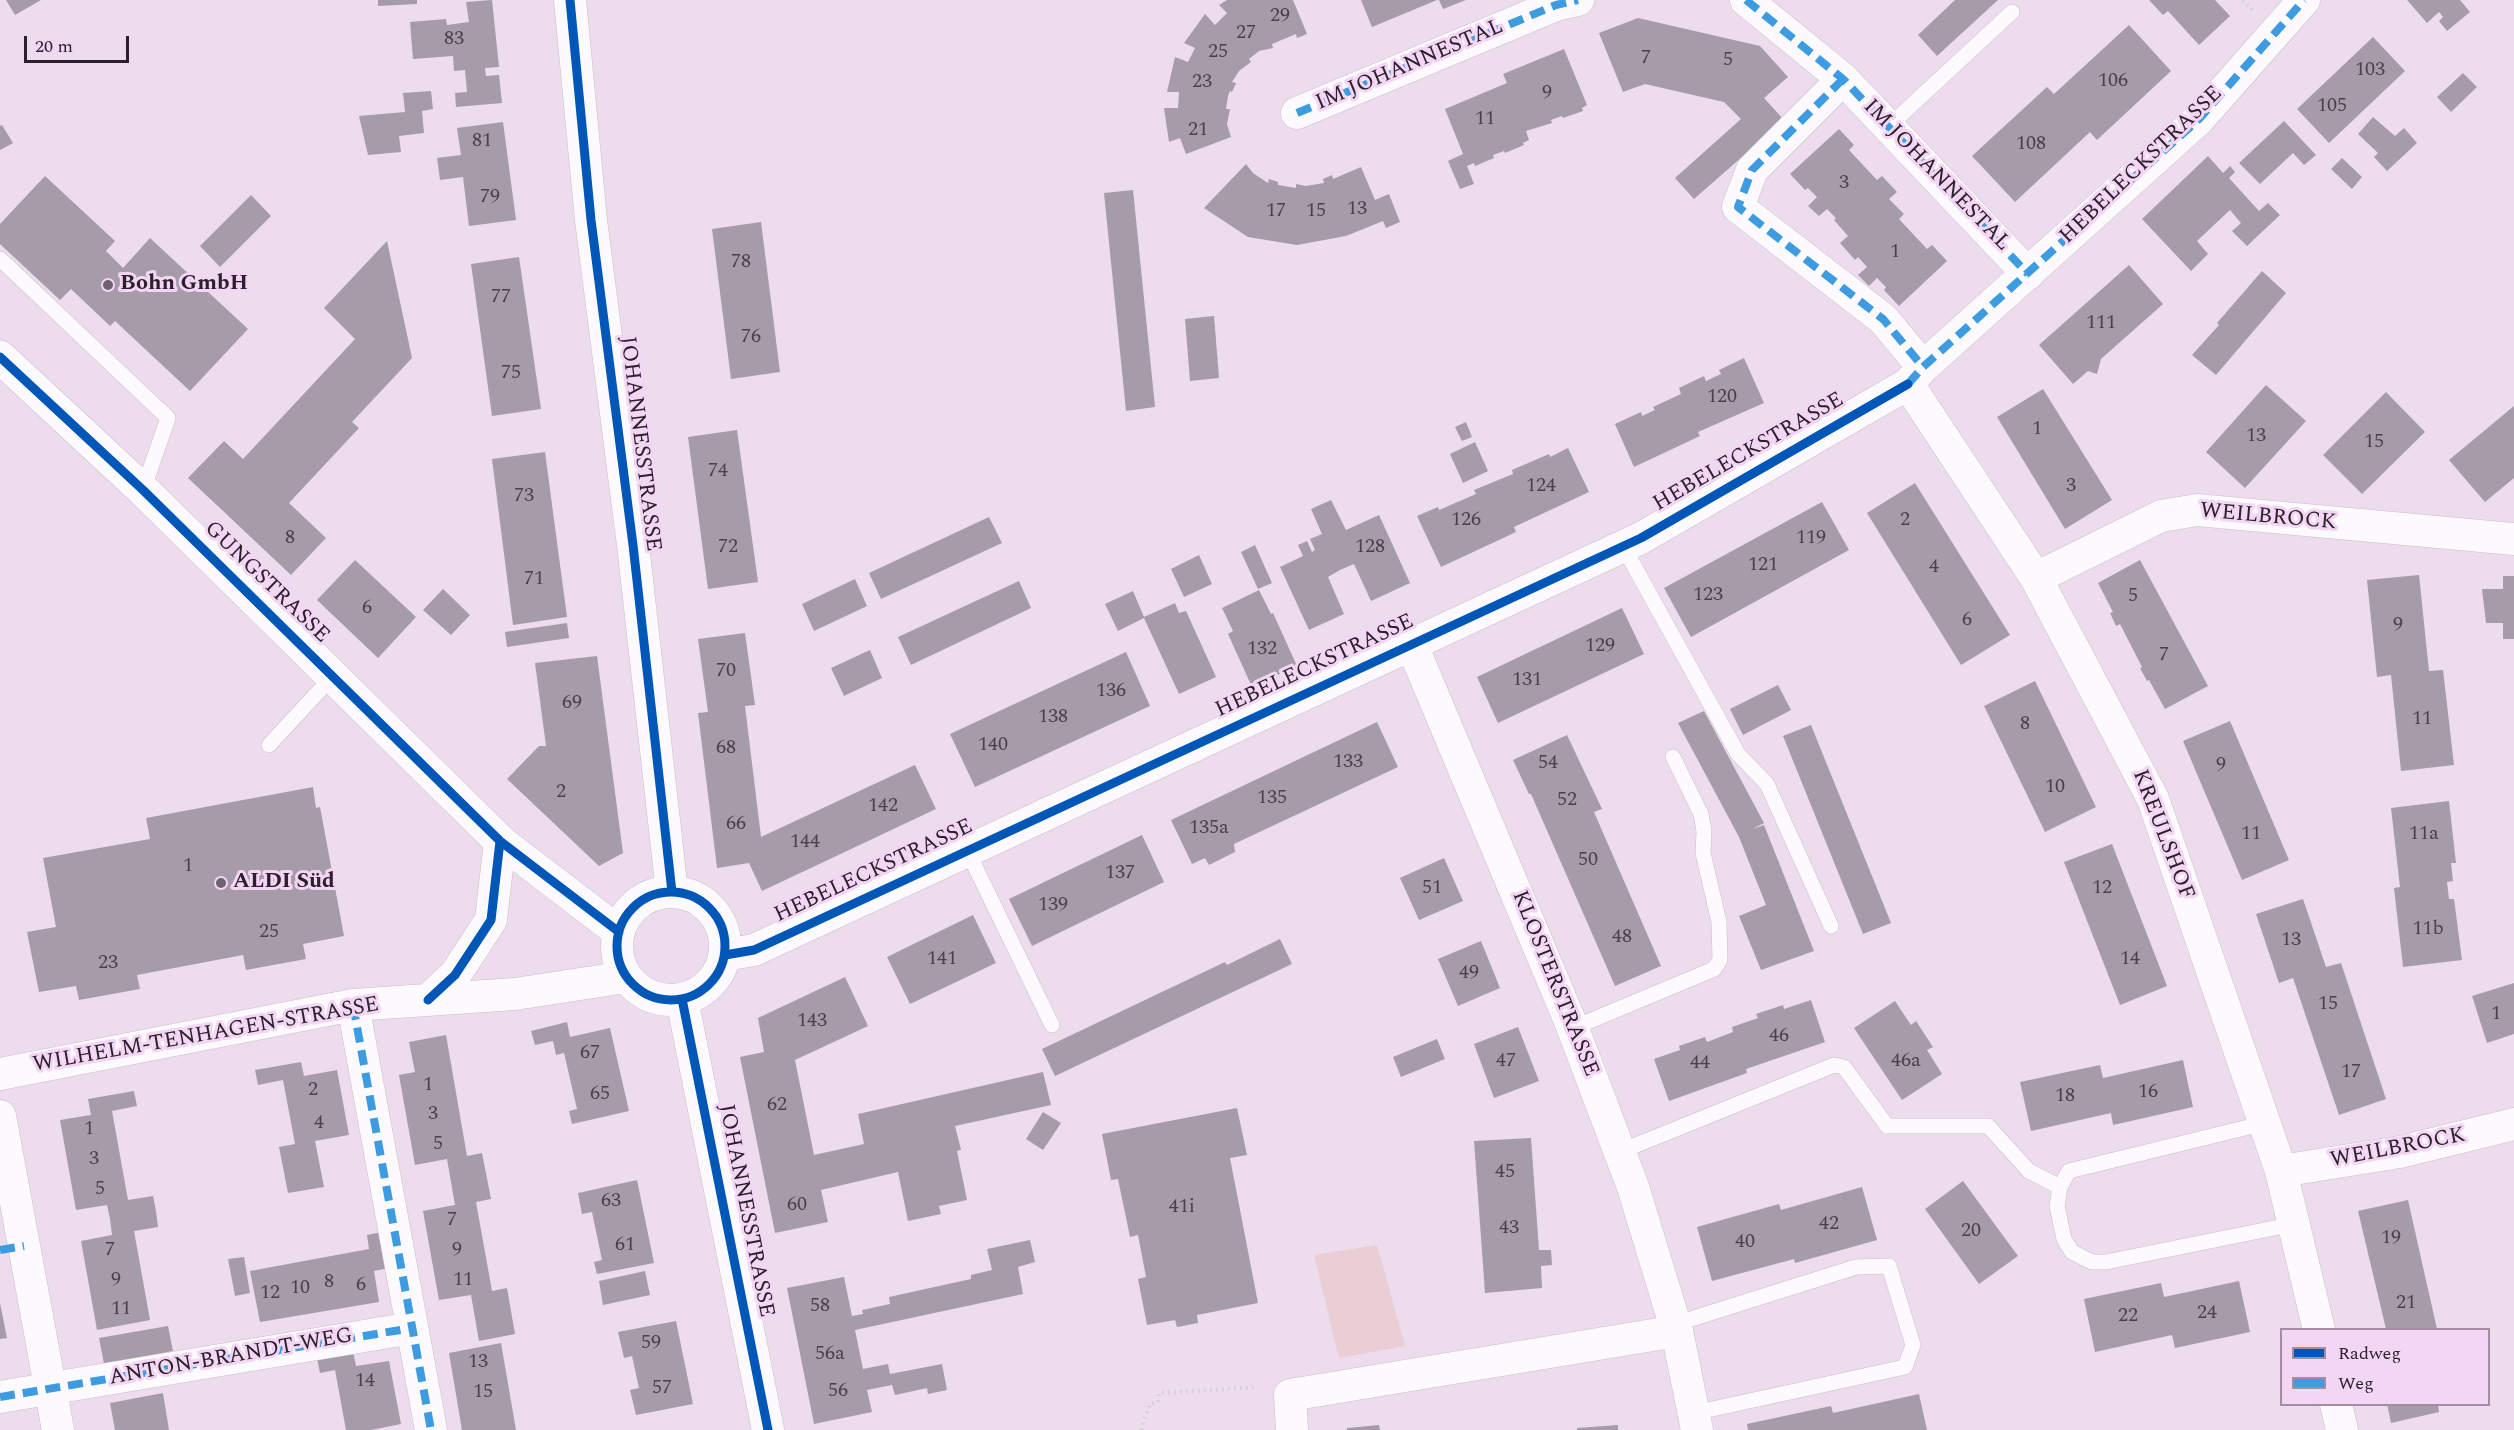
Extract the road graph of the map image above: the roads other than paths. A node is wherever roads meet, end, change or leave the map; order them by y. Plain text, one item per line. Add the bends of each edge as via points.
1 (570, 0) edge
2 (1746, 0) edge
3 (2304, 0) edge
4 (1563, 2) edge
5 (2012, 12) dead end
6 (1843, 79) junction
7 (1297, 113) dead end
8 (1888, 127) junction
9 (0, 259) edge
10 (2028, 274) junction
11 (0, 357) edge
12 (1916, 376) junction
13 (143, 490) junction
14 (2514, 539) edge
15 (1623, 546) junction
16 (2036, 578) junction
17 (1411, 643) junction
18 (333, 676) junction
19 (269, 745) dead end
20 (1673, 757) dead end
21 (500, 842) junction
22 (966, 850) junction
23 (672, 892) junction
24 (1831, 926) dead end
25 (619, 932) junction
26 (725, 955) junction
27 (626, 977) junction
28 (682, 999) junction
29 (428, 1000) junction
30 (353, 1005) junction
31 (1052, 1025) dead end
32 (1573, 1028) junction
33 (0, 1074) edge
34 (0, 1116) edge
35 (2265, 1123) junction
36 (2514, 1124) edge
37 (1619, 1152) junction
38 (2281, 1171) junction
39 (2060, 1187) junction
40 (2294, 1224) junction
41 (12, 1248) edge
42 (412, 1328) junction
43 (1676, 1328) junction
44 (2319, 1328) edge
45 (50, 1389) junction
46 (0, 1397) edge
47 (2336, 1406) edge
48 (1696, 1421) edge
49 (58, 1430) edge
50 (432, 1430) edge
51 (768, 1430) edge
52 (1292, 1430) edge
53 (2342, 1430) edge

1 - 23 street, JOHANNESSTRASSE via 591,220
2 - 6 street, IM JOHANNESTAL
3 - 10 street, HEBELECKSTRASSE via 2199,119
4 - 7 street, IM JOHANNESTAL
5 - 8 lane
6 - 8 street, IM JOHANNESTAL
6 - 12 street, IM JOHANNESTAL via 1752,170 1738,207 1883,319
8 - 10 street, IM JOHANNESTAL
9 - 13 lane via 168,418
10 - 12 street, HEBELECKSTRASSE
11 - 13 street, GUNGSTRASSE
12 - 15 street, HEBELECKSTRASSE
12 - 16 street, KREULSHOF
13 - 18 street, GUNGSTRASSE
14 - 16 street, WEILBROCK via 2197,510 2162,516
15 - 17 street, HEBELECKSTRASSE
15 - 24 lane via 1738,754 1767,784
16 - 35 street, KREULSHOF via 2153,799
17 - 22 street, HEBELECKSTRASSE
17 - 32 street, KLOSTERSTRASSE
18 - 19 lane
18 - 21 street, GUNGSTRASSE
20 - 32 lane via 1701,814 1702,853 1719,922 1720,960 1714,969
21 - 25 street, GUNGSTRASSE
21 - 29 street via 491,920 455,975
22 - 26 street, HEBELECKSTRASSE via 754,950
22 - 31 lane
23 - 25 street via 658,893 633,908
23 - 26 street via 688,894 713,912 721,925
25 - 27 street via 617,955
26 - 28 street via 715,979 700,992
27 - 28 street via 634,987 657,999
27 - 29 street, WILHELM-TENHAGEN-STRASSE via 515,994
28 - 51 street, JOHANNESSTRASSE
29 - 30 street, WILHELM-TENHAGEN-STRASSE
30 - 33 street, WILHELM-TENHAGEN-STRASSE
30 - 42 street
32 - 37 street, KLOSTERSTRASSE
34 - 41 street
35 - 38 street, KREULSHOF
35 - 39 lane via 2083,1166 2069,1171
36 - 38 street, WEILBROCK via 2400,1152
37 - 39 lane via 1834,1065 1844,1067 1887,1126 1988,1126 2029,1171
37 - 43 street, KLOSTERSTRASSE
38 - 40 street, KREULSHOF
39 - 40 lane via 2057,1206 2064,1239 2072,1252 2092,1262
40 - 44 street, KREULSHOF
41 - 45 street
42 - 45 street, ANTON-BRANDT-WEG
42 - 50 street
43 - 48 street, KLOSTERSTRASSE
43 - 48 lane via 1856,1267 1889,1266 1913,1345 1905,1367
43 - 52 street via 1290,1395
45 - 46 street, ANTON-BRANDT-WEG
45 - 49 street
47 - 53 street

